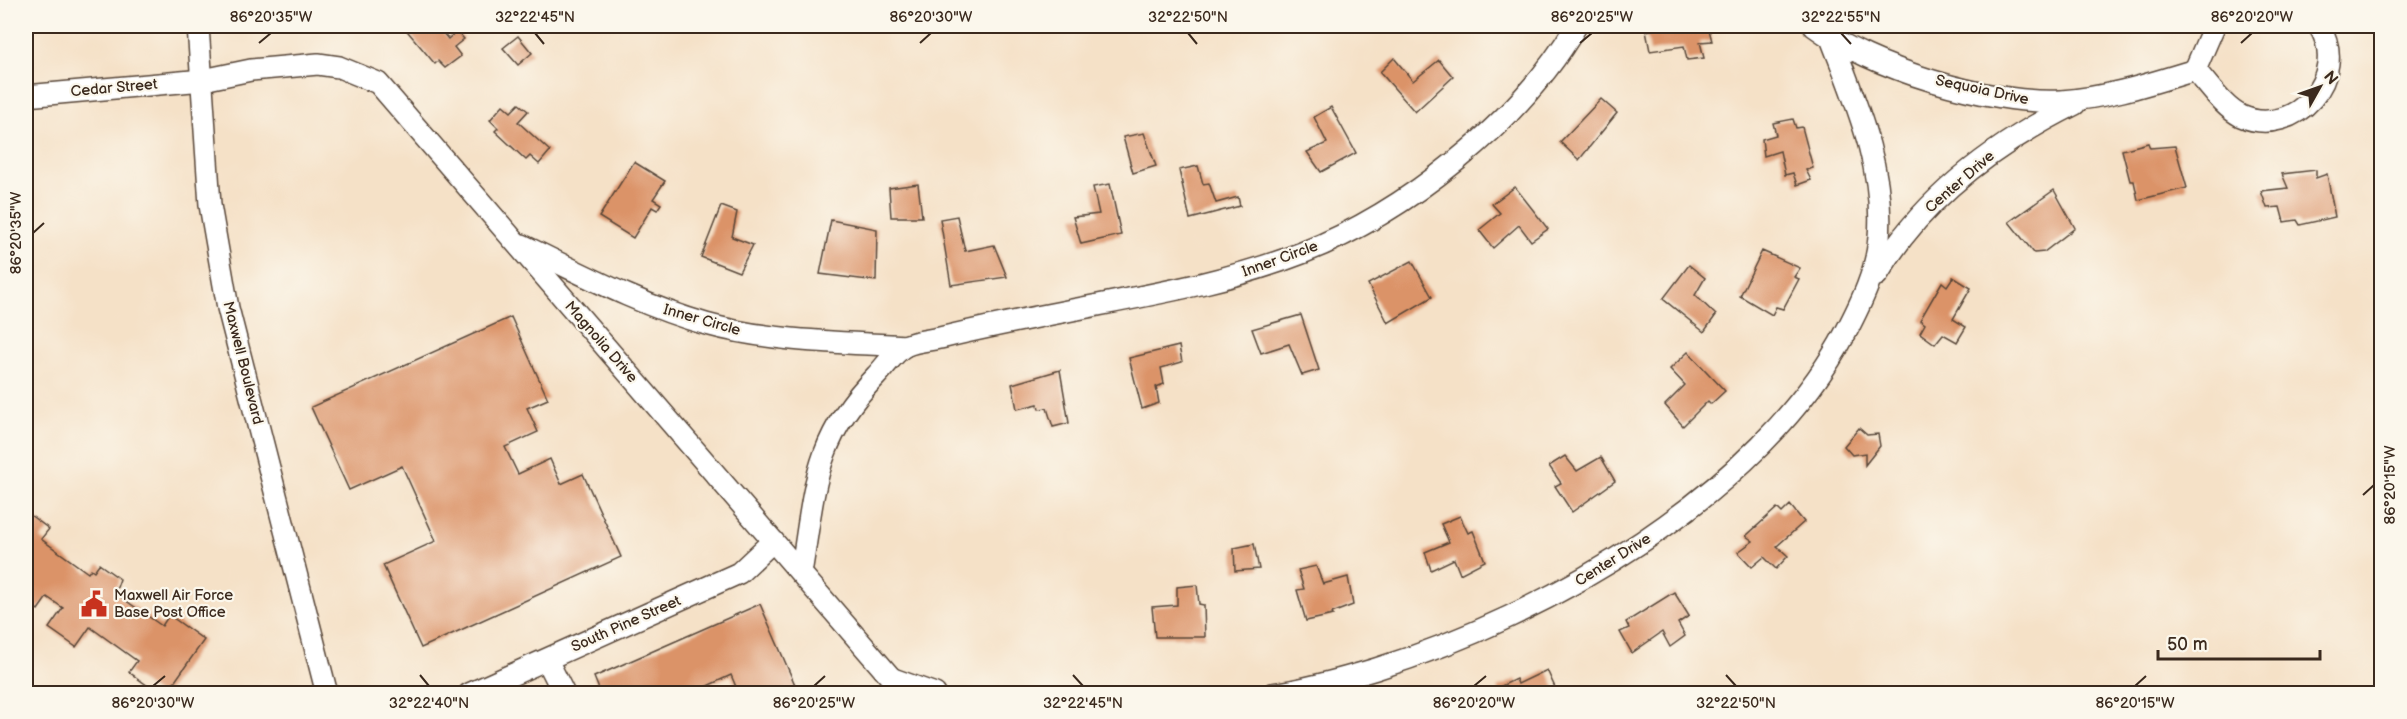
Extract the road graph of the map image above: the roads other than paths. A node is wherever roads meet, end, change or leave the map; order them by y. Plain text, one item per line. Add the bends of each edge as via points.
1 (198, 26) edge
2 (1576, 26) edge
3 (2214, 26) edge
4 (2319, 26) edge
5 (1822, 32) edge
6 (258, 70) joint
7 (2195, 70) junction
8 (203, 80) junction
9 (26, 96) edge
10 (2086, 98) junction
11 (514, 241) junction
12 (1864, 299) junction
13 (905, 346) junction
14 (773, 541) junction
15 (801, 573) junction
16 (547, 660) junction
17 (899, 686) edge
18 (327, 693) edge
19 (469, 693) edge
20 (564, 693) edge
21 (935, 693) edge
22 (1273, 693) edge

1 - 8 street, Maxwell Boulevard
2 - 13 street, Inner Circle via 1560,53 1479,140 1412,193 1313,248 1230,277
3 - 7 street
4 - 7 street via 2328,46 2325,76 2316,96 2290,116 2271,121 2242,116
5 - 10 street, Sequoia Drive via 1896,68 1956,86 2038,102
5 - 12 street, Center Drive via 1860,114 1874,166 1879,238
6 - 8 street, Cedar Street
6 - 11 street, Magnolia Drive via 318,64 339,66 378,83
7 - 10 street, Sequoia Drive
8 - 9 street, Cedar Street
8 - 18 street, Maxwell Boulevard via 210,205 228,308
10 - 12 street, Center Drive via 2029,127 1963,176 1892,250
11 - 13 street, Inner Circle via 642,302 706,324 785,339
11 - 14 street, Magnolia Drive
12 - 22 street, Center Drive via 1833,356 1792,410 1731,472 1661,529 1586,579 1509,618 1420,655 1342,679
13 - 15 street via 855,398 834,430 817,476
14 - 15 street, Magnolia Drive
14 - 16 street, South Pine Street via 739,573
15 - 17 street, Magnolia Drive
16 - 19 street, South Pine Street
16 - 20 street
17 - 21 street

